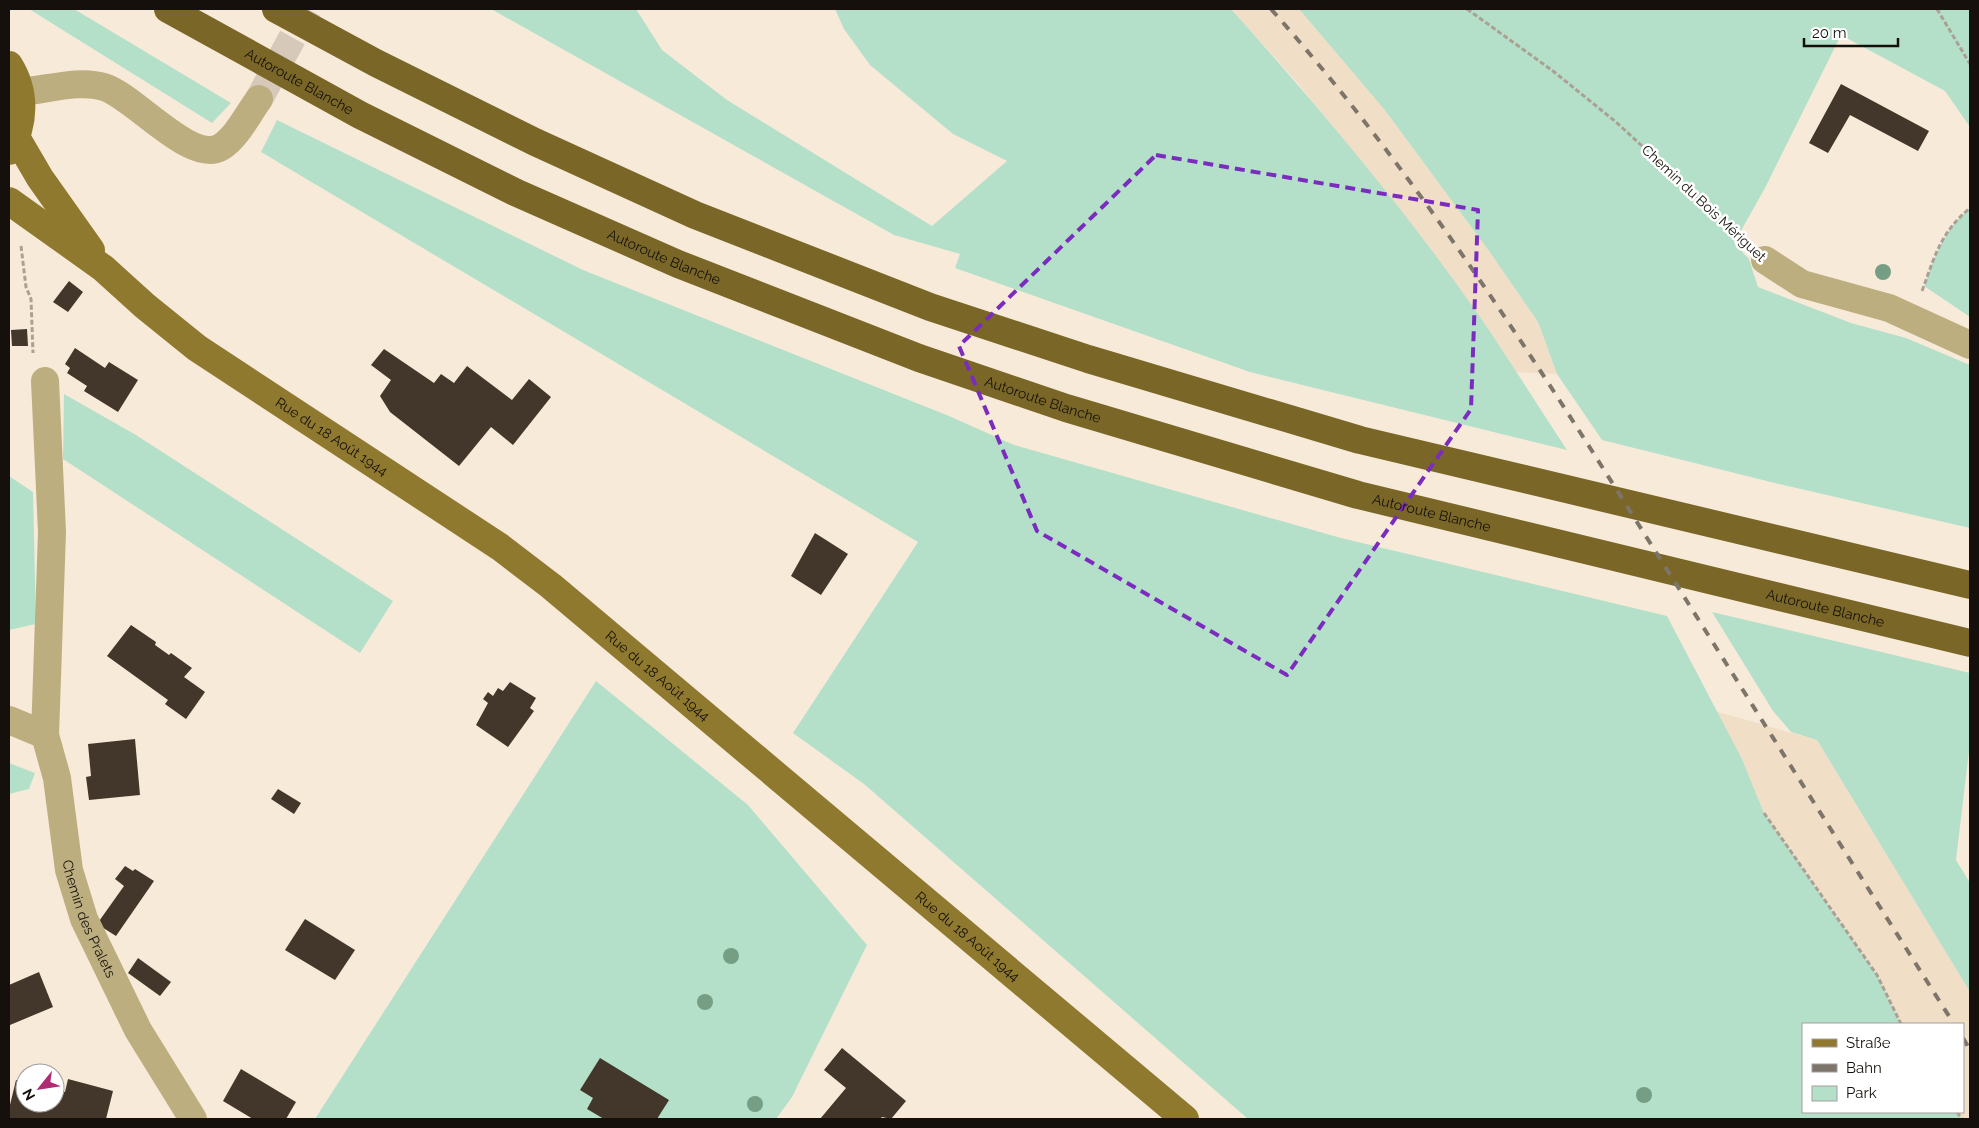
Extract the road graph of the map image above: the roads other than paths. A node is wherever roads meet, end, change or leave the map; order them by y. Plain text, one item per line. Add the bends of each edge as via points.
1 (168, 9) edge
2 (276, 9) edge
3 (9, 65) edge
4 (20, 92) junction
5 (259, 99) tunnel mouth
6 (13, 144) edge
7 (12, 203) edge
8 (1765, 260) road end
9 (103, 268) junction
10 (1970, 345) edge
11 (46, 381) road end
12 (1970, 585) edge
13 (1970, 642) edge
14 (9, 720) edge
15 (44, 735) junction
16 (193, 1119) edge
17 (1185, 1119) edge

1 - 13 highway, Autoroute Blanche via 360,114 517,193 678,264 919,358 1066,408 1358,495
2 - 12 highway via 535,142 695,215 930,307 1088,359 1360,440
3 - 4 main road
4 - 5 street via 73,86 102,87 122,96 188,144 203,150 216,149 226,143
4 - 6 main road via 21,119
6 - 9 main road, Rue du 18 Août 1944
7 - 9 main road, Rue du 18 Août 1944
8 - 10 street, Chemin du Bois Mériguet via 1807,286 1889,308
9 - 17 main road, Rue du 18 Août 1944 via 198,348 492,542 551,586
11 - 15 street, Chemin des Pralets via 52,532
14 - 15 street
15 - 16 street, Chemin des Pralets via 57,778 69,870 84,919 138,1030

